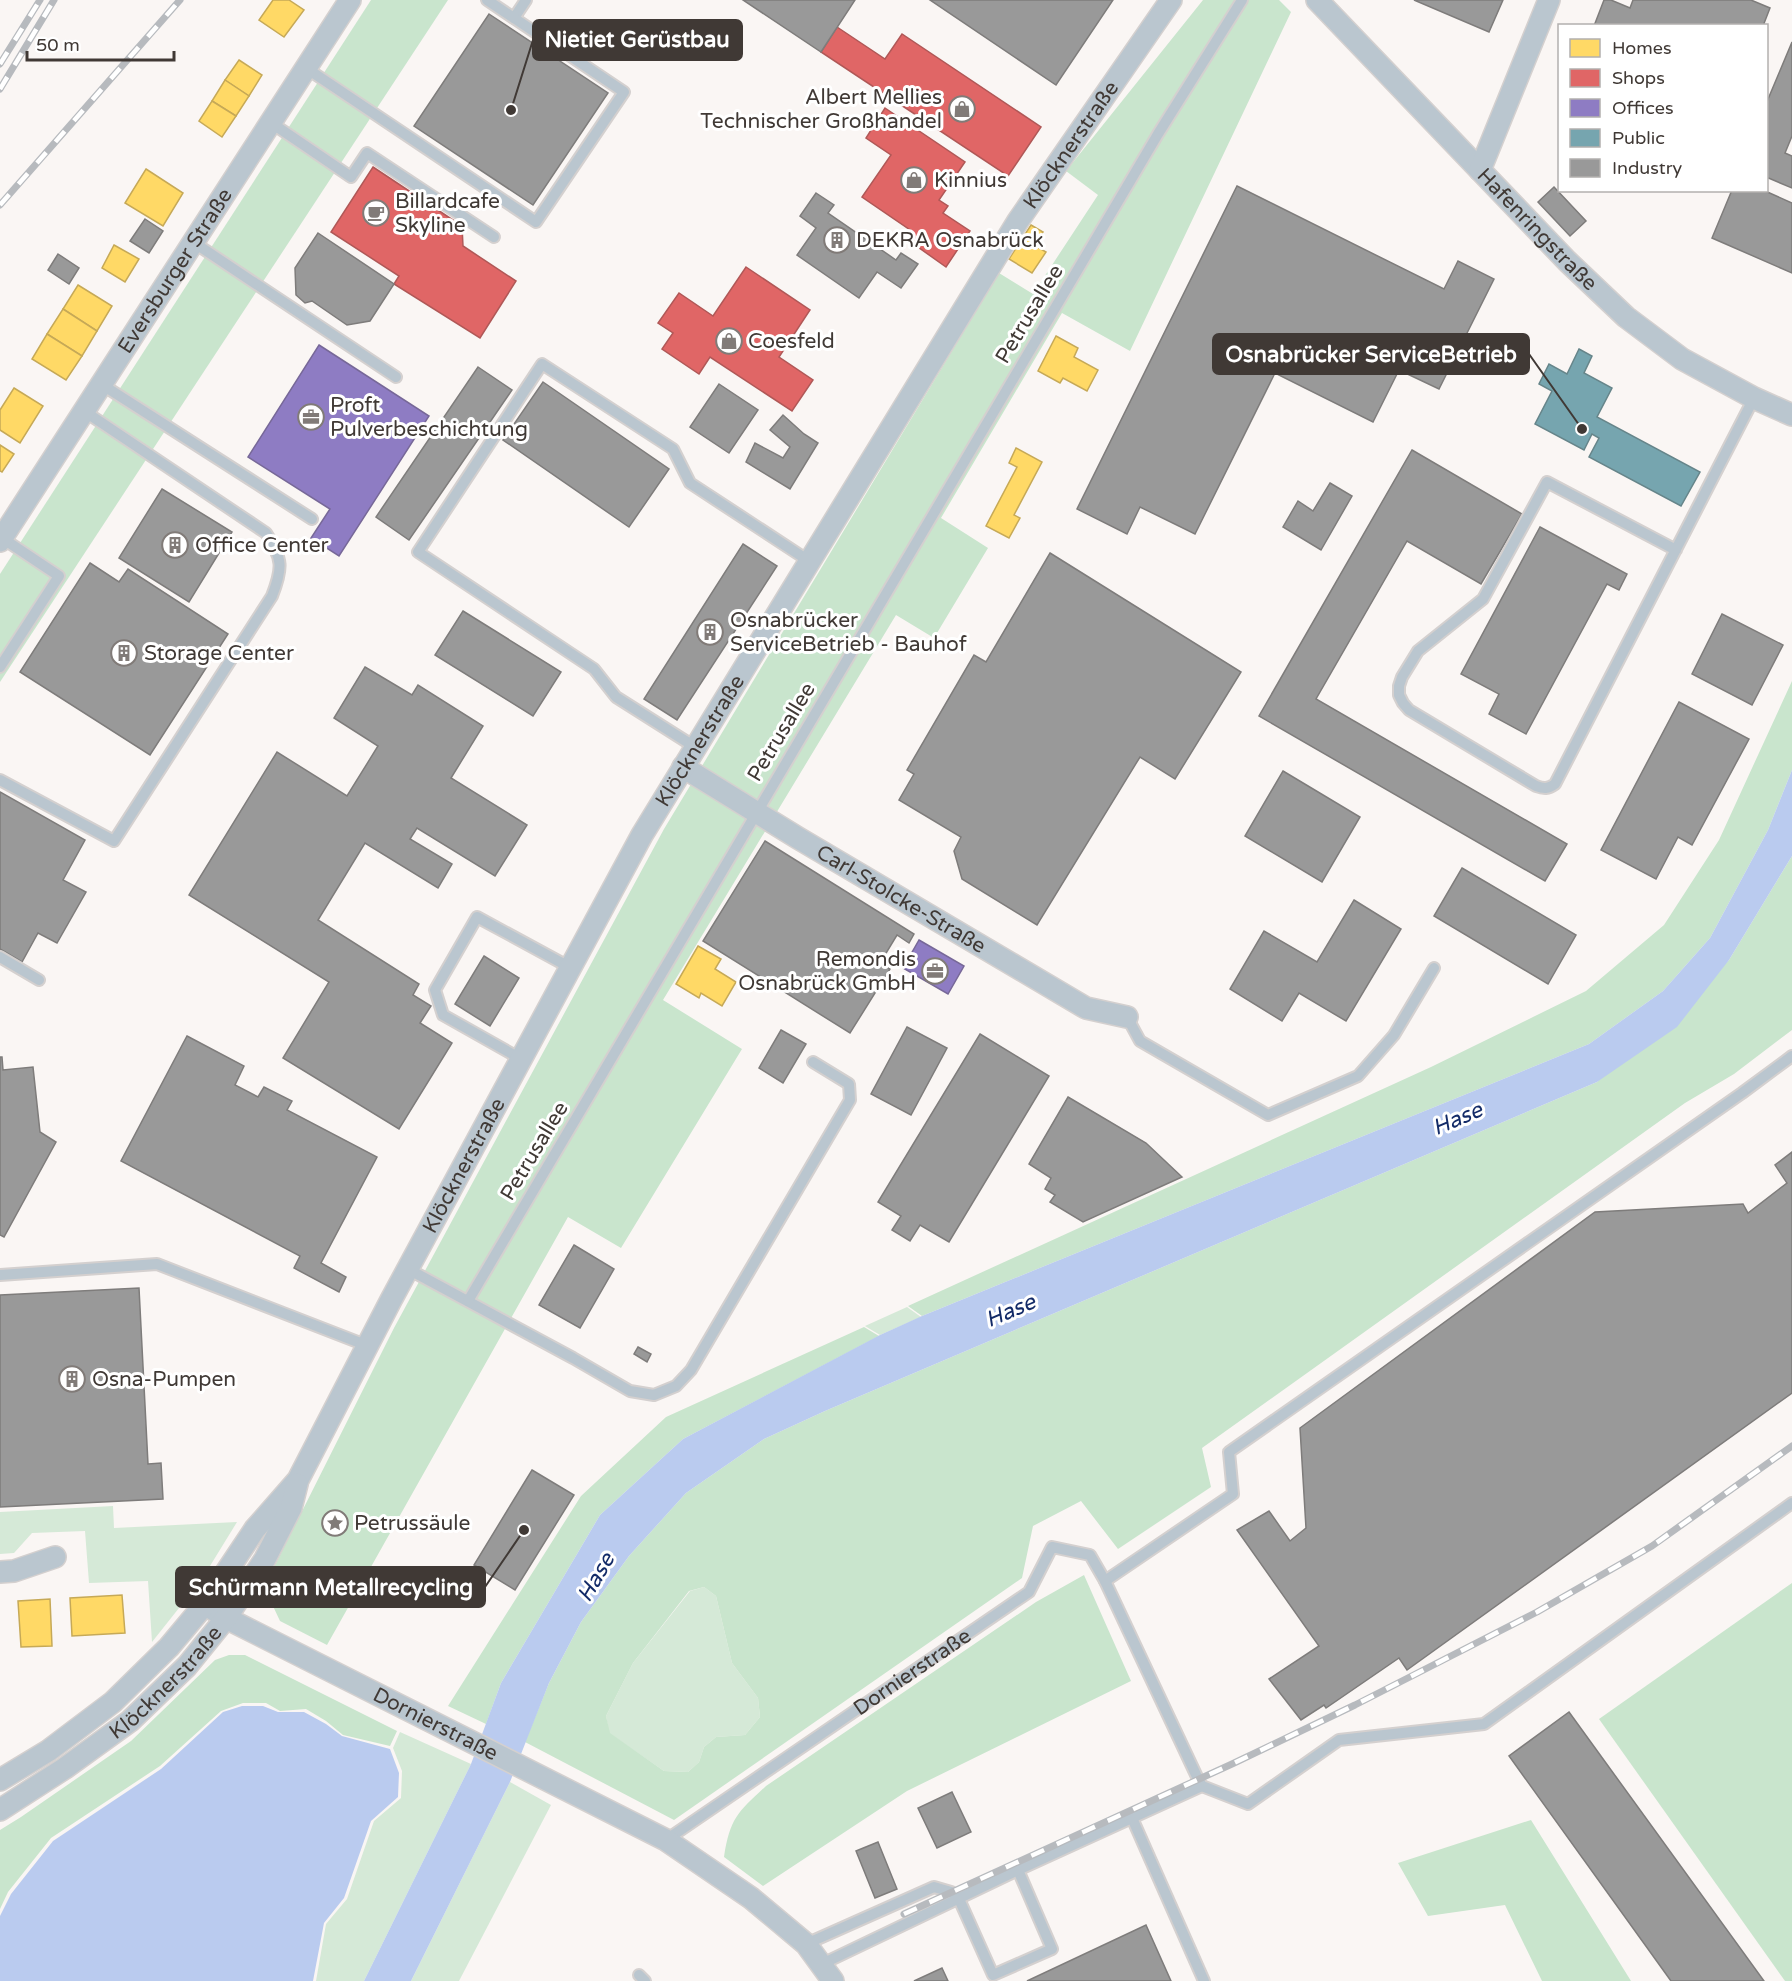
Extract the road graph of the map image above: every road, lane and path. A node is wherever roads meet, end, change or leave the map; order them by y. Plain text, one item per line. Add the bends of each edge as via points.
1 (350, 0) edge
2 (487, 0) edge
3 (526, 0) edge
4 (1170, 0) edge
5 (1242, 0) edge
6 (1317, 0) edge
7 (1549, 0) edge
8 (514, 18) junction
9 (306, 68) junction
10 (270, 122) junction
11 (1480, 170) junction
12 (494, 237) dead end
13 (193, 242) junction
14 (396, 377) dead end
15 (101, 384) junction
16 (1754, 398) junction
17 (84, 411) junction
18 (1792, 415) edge
19 (312, 519) dead end
20 (1, 539) edge
21 (1676, 550) junction
22 (809, 561) junction
23 (0, 667) edge
24 (695, 747) junction
25 (683, 767) junction
26 (0, 780) edge
27 (756, 813) junction
28 (0, 957) edge
29 (571, 968) junction
30 (1434, 968) dead end
31 (39, 980) dead end
32 (1126, 1017) joint
33 (1792, 1056) edge
34 (521, 1059) junction
35 (813, 1062) dead end
36 (408, 1269) junction
37 (0, 1275) edge
38 (468, 1301) junction
39 (368, 1346) junction
40 (298, 1480) junction
41 (1792, 1503) edge
42 (55, 1557) dead end
43 (0, 1572) edge
44 (1104, 1581) junction
45 (205, 1604) junction
46 (226, 1618) junction
47 (0, 1780) edge
48 (1202, 1786) junction
49 (0, 1810) edge
50 (1132, 1818) junction
51 (666, 1840) junction
52 (1018, 1870) junction
53 (959, 1899) junction
54 (806, 1944) junction
55 (827, 1973) edge
56 (1204, 1981) edge

1 - 9 street, Eversburger Straße
2 - 8 lane
3 - 8 lane
4 - 22 street, Klöcknerstraße via 1031,200
5 - 27 lane, Petrusallee via 1158,134
6 - 11 street, Hafenringstraße
7 - 11 street
8 - 9 lane via 624,92 536,222
9 - 10 street, Eversburger Straße
10 - 12 lane via 351,177 367,153
10 - 13 street, Eversburger Straße
11 - 16 street, Hafenringstraße via 1626,317 1682,359
13 - 14 lane
13 - 15 street, Eversburger Straße
15 - 17 street, Eversburger Straße
15 - 19 lane
16 - 18 street, Hafenringstraße
16 - 21 lane
17 - 20 street, Eversburger Straße
17 - 26 lane via 266,533 279,553 280,576 272,596 114,842
20 - 23 lane via 59,576
21 - 21 lane via 1550,788 1536,786 1403,703 1399,695 1402,677 1418,651 1484,599 1547,482
22 - 24 street, Klöcknerstraße
22 - 24 lane via 690,483 673,449 542,364 418,552 594,669 616,697
24 - 25 street, Klöcknerstraße
25 - 27 street, Carl-Stolcke-Straße
25 - 29 street, Klöcknerstraße
27 - 32 street, Carl-Stolcke-Straße via 1086,1008
27 - 38 lane, Petrusallee
28 - 31 lane
29 - 34 street, Klöcknerstraße
29 - 34 lane via 477,917 435,990 443,1015
30 - 32 lane via 1394,1035 1358,1076 1268,1115 1140,1041
33 - 44 lane via 1228,1452 1233,1494
34 - 36 street, Klöcknerstraße
35 - 38 lane via 849,1084 850,1100 691,1370 676,1386 654,1395 630,1391
36 - 38 lane
36 - 39 street, Klöcknerstraße
37 - 39 lane via 157,1264
39 - 40 street, Klöcknerstraße
40 - 45 street, Klöcknerstraße via 255,1529
40 - 46 street, Klöcknerstraße via 291,1508 265,1559
41 - 48 lane via 1484,1724 1339,1740 1248,1804
42 - 43 street
44 - 48 lane
44 - 51 lane, Dornierstraße via 1090,1555 1052,1547 1029,1592
45 - 46 street, Dornierstraße
45 - 47 street, Klöcknerstraße via 169,1647 112,1702 48,1751
46 - 49 street, Klöcknerstraße via 187,1666 130,1721
46 - 51 street, Dornierstraße
48 - 50 lane
50 - 52 lane
50 - 56 lane
51 - 54 street, Dornierstraße via 751,1898
52 - 53 lane
52 - 53 lane via 1052,1949 993,1975
53 - 54 lane via 934,1887
53 - 55 lane
54 - 55 street, Dornierstraße

